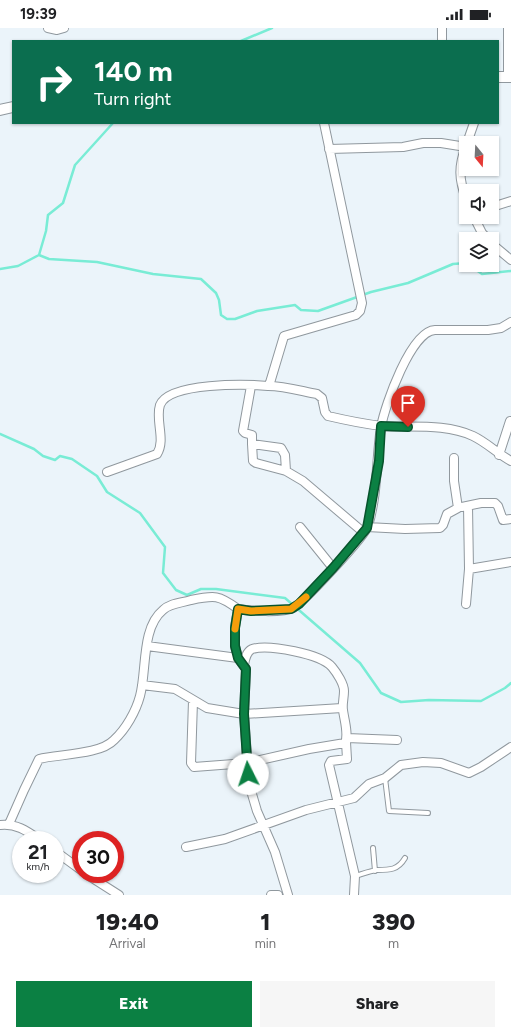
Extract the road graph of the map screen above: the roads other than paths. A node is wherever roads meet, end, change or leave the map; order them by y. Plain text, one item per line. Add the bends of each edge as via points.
1 (48, 28) edge
2 (64, 28) edge
3 (442, 28) edge
4 (508, 28) edge
5 (442, 40) edge
6 (499, 77) edge
7 (510, 77) edge
8 (12, 107) edge
9 (0, 110) edge
10 (324, 124) edge
11 (474, 124) edge
12 (469, 136) edge
13 (459, 146) edge
14 (330, 149) junction
15 (511, 202) edge
16 (499, 205) edge
17 (499, 250) edge
18 (511, 260) edge
19 (511, 322) edge
20 (250, 386) junction
21 (270, 386) junction
22 (510, 421) edge
23 (381, 426) junction
24 (252, 444) junction
25 (499, 455) junction
26 (454, 458) dead end
27 (511, 461) edge
28 (286, 470) junction
29 (107, 472) dead end
30 (468, 506) junction
31 (458, 508) junction
32 (511, 519) edge
33 (300, 527) dead end
34 (365, 530) junction
35 (511, 562) edge
36 (333, 568) junction
37 (469, 569) junction
38 (466, 604) dead end
39 (238, 609) junction
40 (147, 646) junction
41 (238, 658) junction
42 (244, 665) junction
43 (142, 685) junction
44 (193, 700) junction
45 (342, 708) junction
46 (244, 714) junction
47 (346, 740) junction
48 (397, 740) dead end
49 (511, 747) edge
50 (247, 763) junction
51 (385, 778) junction
52 (336, 802) junction
53 (428, 813) dead end
54 (10, 824) junction
55 (264, 824) junction
56 (0, 825) edge
57 (28, 831) edge
58 (186, 847) dead end
59 (373, 848) dead end
60 (405, 858) dead end
61 (375, 870) junction
62 (355, 876) junction
63 (100, 883) edge
64 (119, 895) edge
65 (271, 895) edge
66 (278, 895) edge
67 (288, 895) edge
68 (354, 895) edge

1 - 2 street
3 - 5 street
4 - 7 street
6 - 7 street
8 - 9 street
10 - 14 street
11 - 12 street
13 - 14 street via 423,143 403,147
14 - 21 street via 361,308 356,315 284,336
15 - 16 street
17 - 18 street
19 - 23 street via 495,329 426,332 400,371
20 - 21 street
20 - 24 street via 243,431 252,435
20 - 29 street via 193,388 165,399 160,405 158,415 160,448 157,454
21 - 23 street via 320,395 328,416
22 - 25 street
23 - 25 street via 460,431 474,436
23 - 34 street via 379,461
24 - 28 street via 253,461
24 - 28 street via 281,448 285,455
25 - 27 street
26 - 31 street
28 - 34 street
30 - 31 street
30 - 32 street via 495,503 503,520
30 - 37 street
31 - 34 street via 449,511 440,528
33 - 36 street
34 - 36 street
35 - 37 street
36 - 39 street via 299,604 291,609
37 - 38 street
39 - 40 street via 218,596 169,606 162,610 151,626
39 - 41 street via 235,646
40 - 41 street
40 - 43 street
41 - 42 street
42 - 45 street via 251,650 262,648 281,649 324,660 332,667 344,690
42 - 46 street
43 - 44 street via 175,690
43 - 54 street via 134,712 114,741 70,755 37,761
44 - 46 street via 215,710
44 - 50 street via 191,763 194,768
45 - 46 street
45 - 47 street
46 - 50 street
47 - 48 street
47 - 50 street via 343,745 309,749
47 - 52 street via 347,759 329,763
49 - 51 street via 472,772 464,773 441,763 423,762 401,765
50 - 55 street via 249,784
51 - 52 street via 369,784 354,798
51 - 53 lane via 389,811
52 - 55 street
52 - 62 street
54 - 56 street
54 - 57 street
55 - 58 street via 225,839
55 - 67 street
59 - 61 lane
60 - 61 lane via 401,865 394,869
61 - 62 lane
62 - 68 street
63 - 64 street
65 - 66 street

